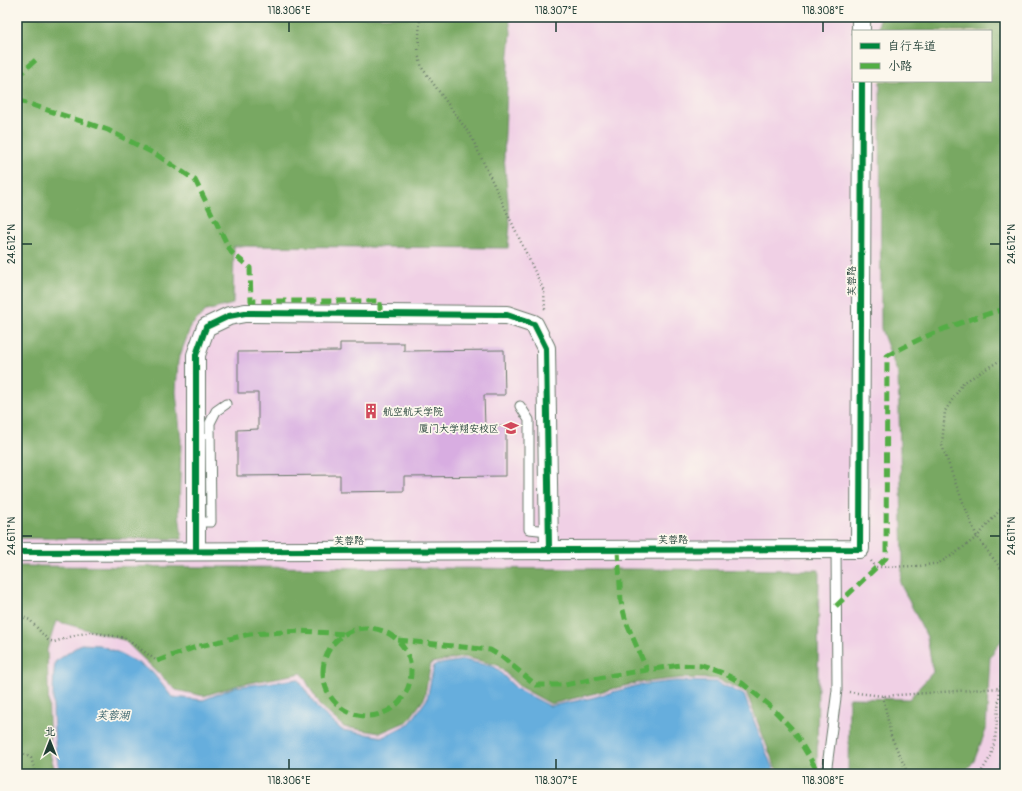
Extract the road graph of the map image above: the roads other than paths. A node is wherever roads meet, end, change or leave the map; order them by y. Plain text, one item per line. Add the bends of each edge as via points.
1 (861, 17) edge
2 (861, 30) edge
3 (862, 82) edge
4 (226, 404) dead end
5 (520, 406) dead end
6 (196, 522) junction
7 (548, 531) junction
8 (836, 549) junction
9 (196, 550) junction
10 (549, 550) junction
11 (17, 552) edge
12 (826, 774) edge

1 - 2 street
3 - 8 street, 芙蓉路 via 860,549
4 - 6 lane via 216,411 210,423 211,522
5 - 7 lane via 529,420 529,529
6 - 7 street via 196,355 206,327 228,316 245,313 507,315 534,324 546,348
6 - 9 street
7 - 10 street
8 - 10 street, 芙蓉路
8 - 12 lane via 837,690
9 - 10 street, 芙蓉路
9 - 11 street, 芙蓉路

